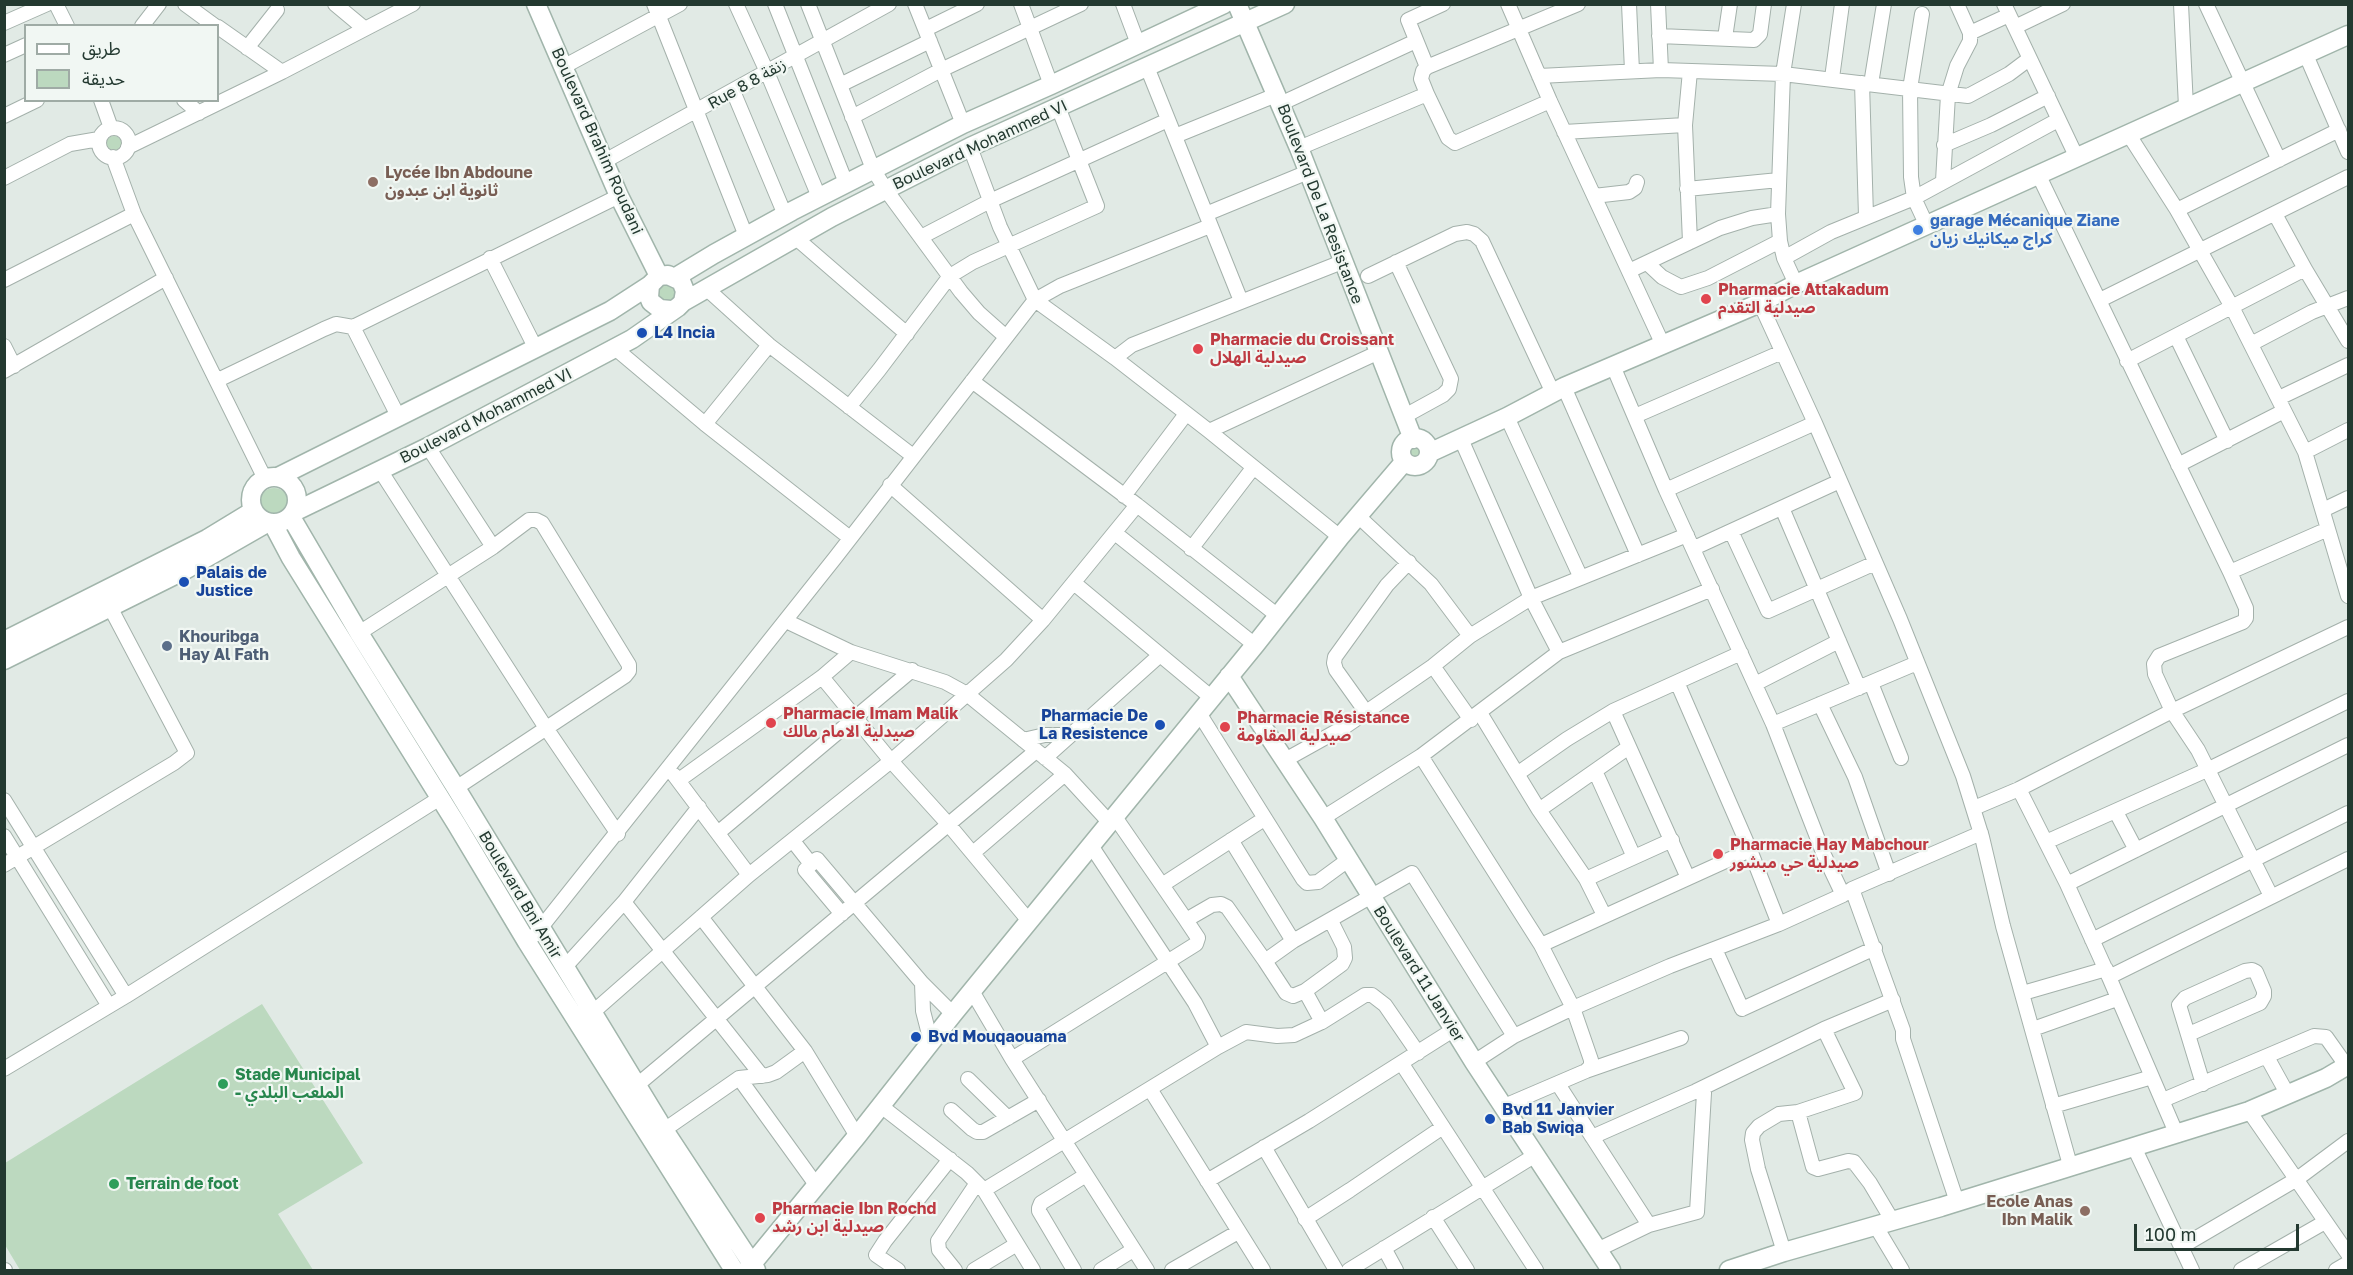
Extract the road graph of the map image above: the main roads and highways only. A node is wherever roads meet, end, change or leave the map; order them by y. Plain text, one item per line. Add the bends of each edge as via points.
1 (536, 4) edge
2 (1224, 4) edge
3 (1237, 4) edge
4 (1285, 4) edge
5 (1245, 24) junction
6 (2349, 35) edge
7 (662, 280) junction
8 (677, 306) junction
9 (1413, 439) junction
10 (1429, 453) junction
11 (1404, 462) junction
12 (272, 478) junction
13 (276, 517) junction
14 (4, 641) edge
15 (4, 660) edge
16 (1229, 676) junction
17 (2348, 1066) edge
18 (752, 1269) edge
19 (734, 1270) edge
20 (1611, 1270) edge
21 (1729, 1270) edge

1 - 7 main road, Boulevard Brahim Roudani via 603,162
2 - 7 main road, Boulevard Mohammed VI via 963,124
3 - 5 main road, Boulevard De La Resistance
4 - 5 main road, Boulevard Mohammed VI
5 - 8 main road, Boulevard Mohammed VI via 970,147 736,270
5 - 9 main road, Boulevard De La Resistance via 1299,148
6 - 10 main road via 1760,303 1558,390
7 - 8 main road via 681,281 685,291
7 - 8 main road via 649,297 651,302 660,309
7 - 12 main road, Boulevard Mohammed VI via 610,311
8 - 13 main road, Boulevard Mohammed VI via 616,349 428,447
9 - 10 main road via 1424,442
9 - 11 main road via 1402,448
10 - 11 main road via 1422,465
11 - 16 main road
12 - 13 main road via 257,484 251,502
12 - 13 main road via 284,479 294,488 297,500
13 - 14 main road, Boulevard Mohammed VI via 207,539
13 - 15 main road, Boulevard Mohammed VI via 185,570
13 - 18 main road, Boulevard Bni Amir via 359,633
13 - 19 main road, Boulevard Bni Amir via 291,558
16 - 18 main road via 953,1014
16 - 20 main road, Boulevard 11 Janvier via 1323,818 1502,1107
17 - 21 main road via 2249,1112

